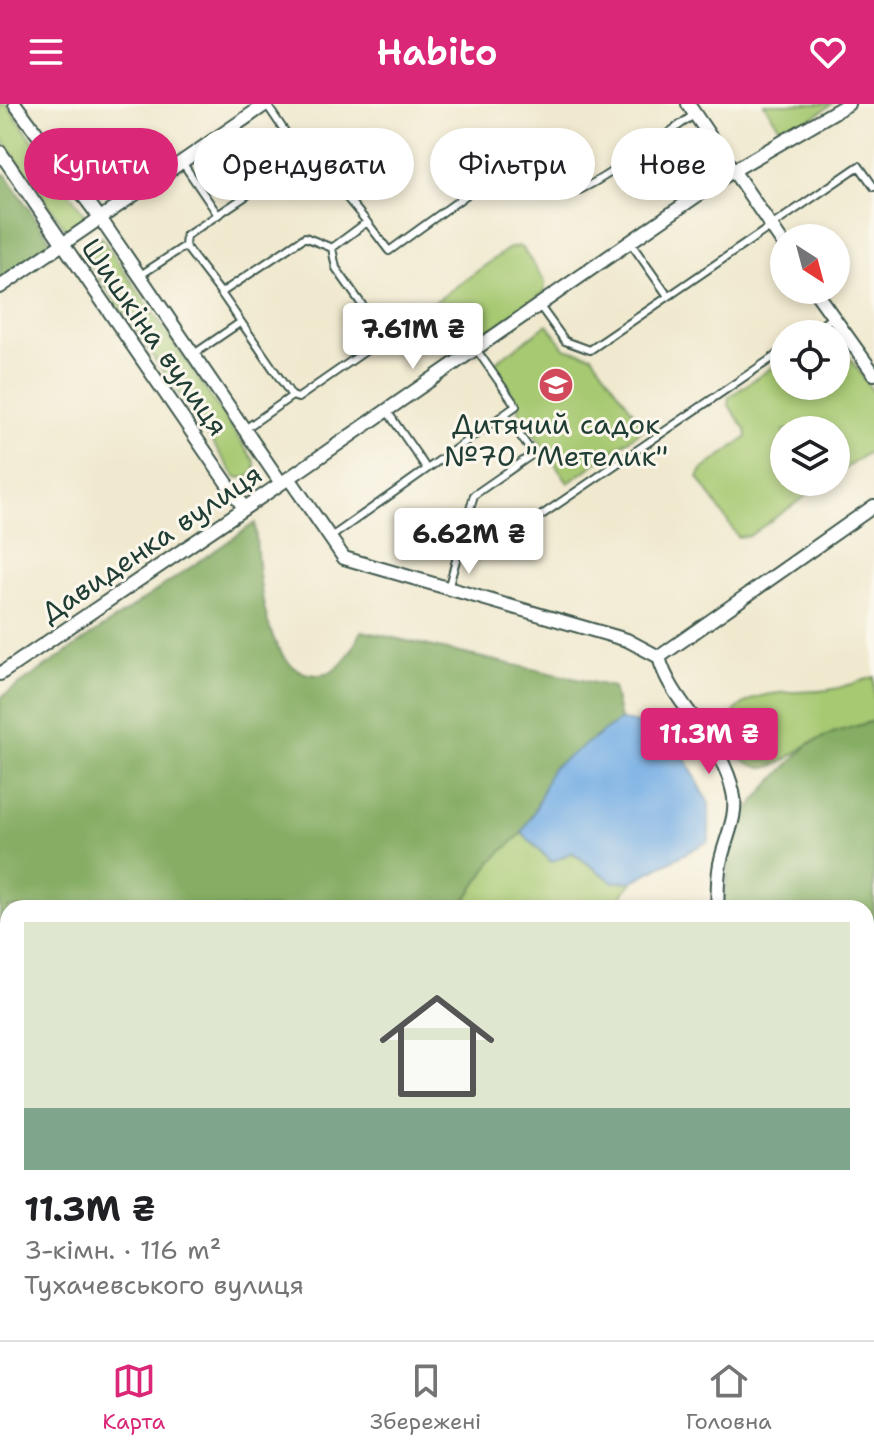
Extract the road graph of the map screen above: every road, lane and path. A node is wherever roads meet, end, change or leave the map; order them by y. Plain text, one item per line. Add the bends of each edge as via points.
1 (266, 104) edge
2 (848, 104) edge
3 (20, 106) edge
4 (692, 109) edge
5 (282, 128) edge
6 (705, 128) edge
7 (0, 152) edge
8 (182, 162) junction
9 (735, 169) edge
10 (735, 172) edge
11 (874, 187) edge
12 (240, 200) edge
13 (349, 200) edge
14 (691, 200) edge
15 (218, 215) junction
16 (100, 218) junction
17 (367, 222) junction
18 (770, 224) edge
19 (774, 224) edge
20 (770, 227) edge
21 (630, 242) junction
22 (62, 244) junction
23 (185, 246) junction
24 (332, 248) junction
25 (139, 276) junction
26 (0, 287) edge
27 (221, 293) junction
28 (668, 296) junction
29 (824, 304) edge
30 (539, 305) junction
31 (833, 317) junction
32 (829, 320) edge
33 (241, 322) junction
34 (377, 326) dead end
35 (390, 334) dead end
36 (476, 349) junction
37 (193, 355) junction
38 (770, 360) edge
39 (874, 374) edge
40 (292, 396) junction
41 (387, 411) junction
42 (505, 414) junction
43 (244, 430) junction
44 (427, 469) junction
45 (285, 481) junction
46 (874, 506) edge
47 (244, 508) junction
48 (466, 525) junction
49 (329, 538) junction
50 (448, 589) junction
51 (659, 657) junction
52 (0, 674) edge
53 (717, 900) edge

1 - 5 lane
1 - 8 street
2 - 9 street, Давиденка вулиця
3 - 16 street
4 - 6 street
4 - 17 lane via 578,193 559,194 522,157 389,251
7 - 22 street, Шишкiна вулиця
8 - 15 lane
8 - 16 street
10 - 18 street
11 - 19 lane via 859,166
12 - 15 lane
13 - 17 lane
14 - 21 street, Давиденка вулиця
15 - 23 lane via 186,236
16 - 22 street
16 - 25 street
17 - 24 lane
20 - 28 lane
21 - 28 lane
21 - 30 street, Давиденка вулиця
22 - 26 street
22 - 47 street, Шишкiна вулиця
23 - 25 lane
23 - 27 lane
24 - 27 lane via 305,237
24 - 34 lane via 336,268
25 - 37 street
27 - 33 lane
28 - 30 lane via 590,350 565,341
29 - 31 street
30 - 36 street, Давиденка вулиця
31 - 32 lane
31 - 39 street
33 - 37 lane
33 - 40 lane
35 - 40 lane via 298,398
36 - 41 street, Давиденка вулиця
36 - 42 lane via 516,406
37 - 43 street
38 - 48 lane via 508,538
40 - 43 lane
41 - 44 lane
41 - 45 street, Давиденка вулиця
42 - 44 lane
42 - 48 lane via 533,454 474,495
43 - 45 street
44 - 49 lane
45 - 47 street, Давиденка вулиця
45 - 49 street, Давиденка вулиця
46 - 51 street
47 - 52 street, Давиденка вулиця
48 - 50 lane
49 - 50 street, Давиденка вулиця via 344,558
50 - 51 street, Давиденка вулиця via 627,640
51 - 53 street via 722,761 734,794

